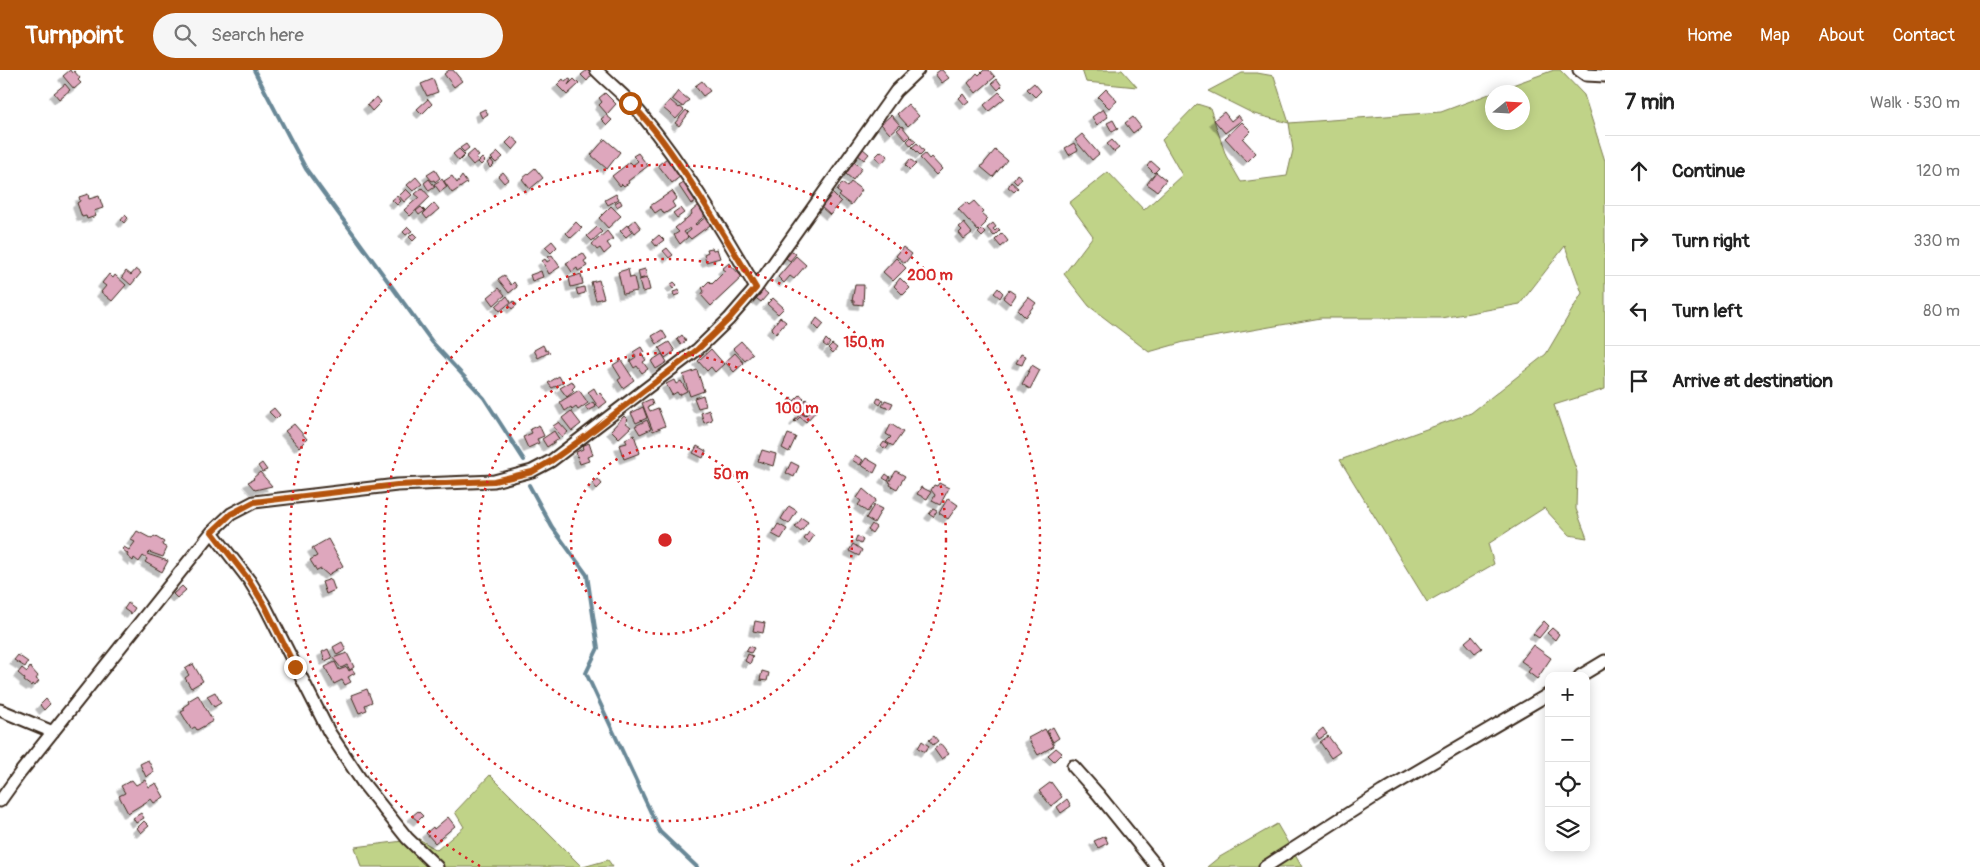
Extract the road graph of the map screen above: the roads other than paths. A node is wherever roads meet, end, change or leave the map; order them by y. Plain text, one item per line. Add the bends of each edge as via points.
1 (596, 70) edge
2 (918, 70) edge
3 (1580, 70) edge
4 (1605, 76) edge
5 (756, 288) junction
6 (212, 532) junction
7 (1605, 661) edge
8 (1587, 672) edge
9 (1545, 696) edge
10 (0, 710) edge
11 (53, 732) junction
12 (1073, 766) dead end
13 (0, 801) edge
14 (437, 867) edge
15 (1157, 867) edge
16 (1265, 867) edge

1 - 5 street via 641,113 673,155
2 - 5 street via 896,91
3 - 4 street via 1586,76
5 - 6 street via 698,349 586,436 532,472 494,481 397,485 254,502 231,514
6 - 11 street
6 - 14 street via 265,606 329,732 363,783 407,838
7 - 8 street
9 - 16 street via 1382,792
10 - 11 street
11 - 13 street
12 - 15 street

